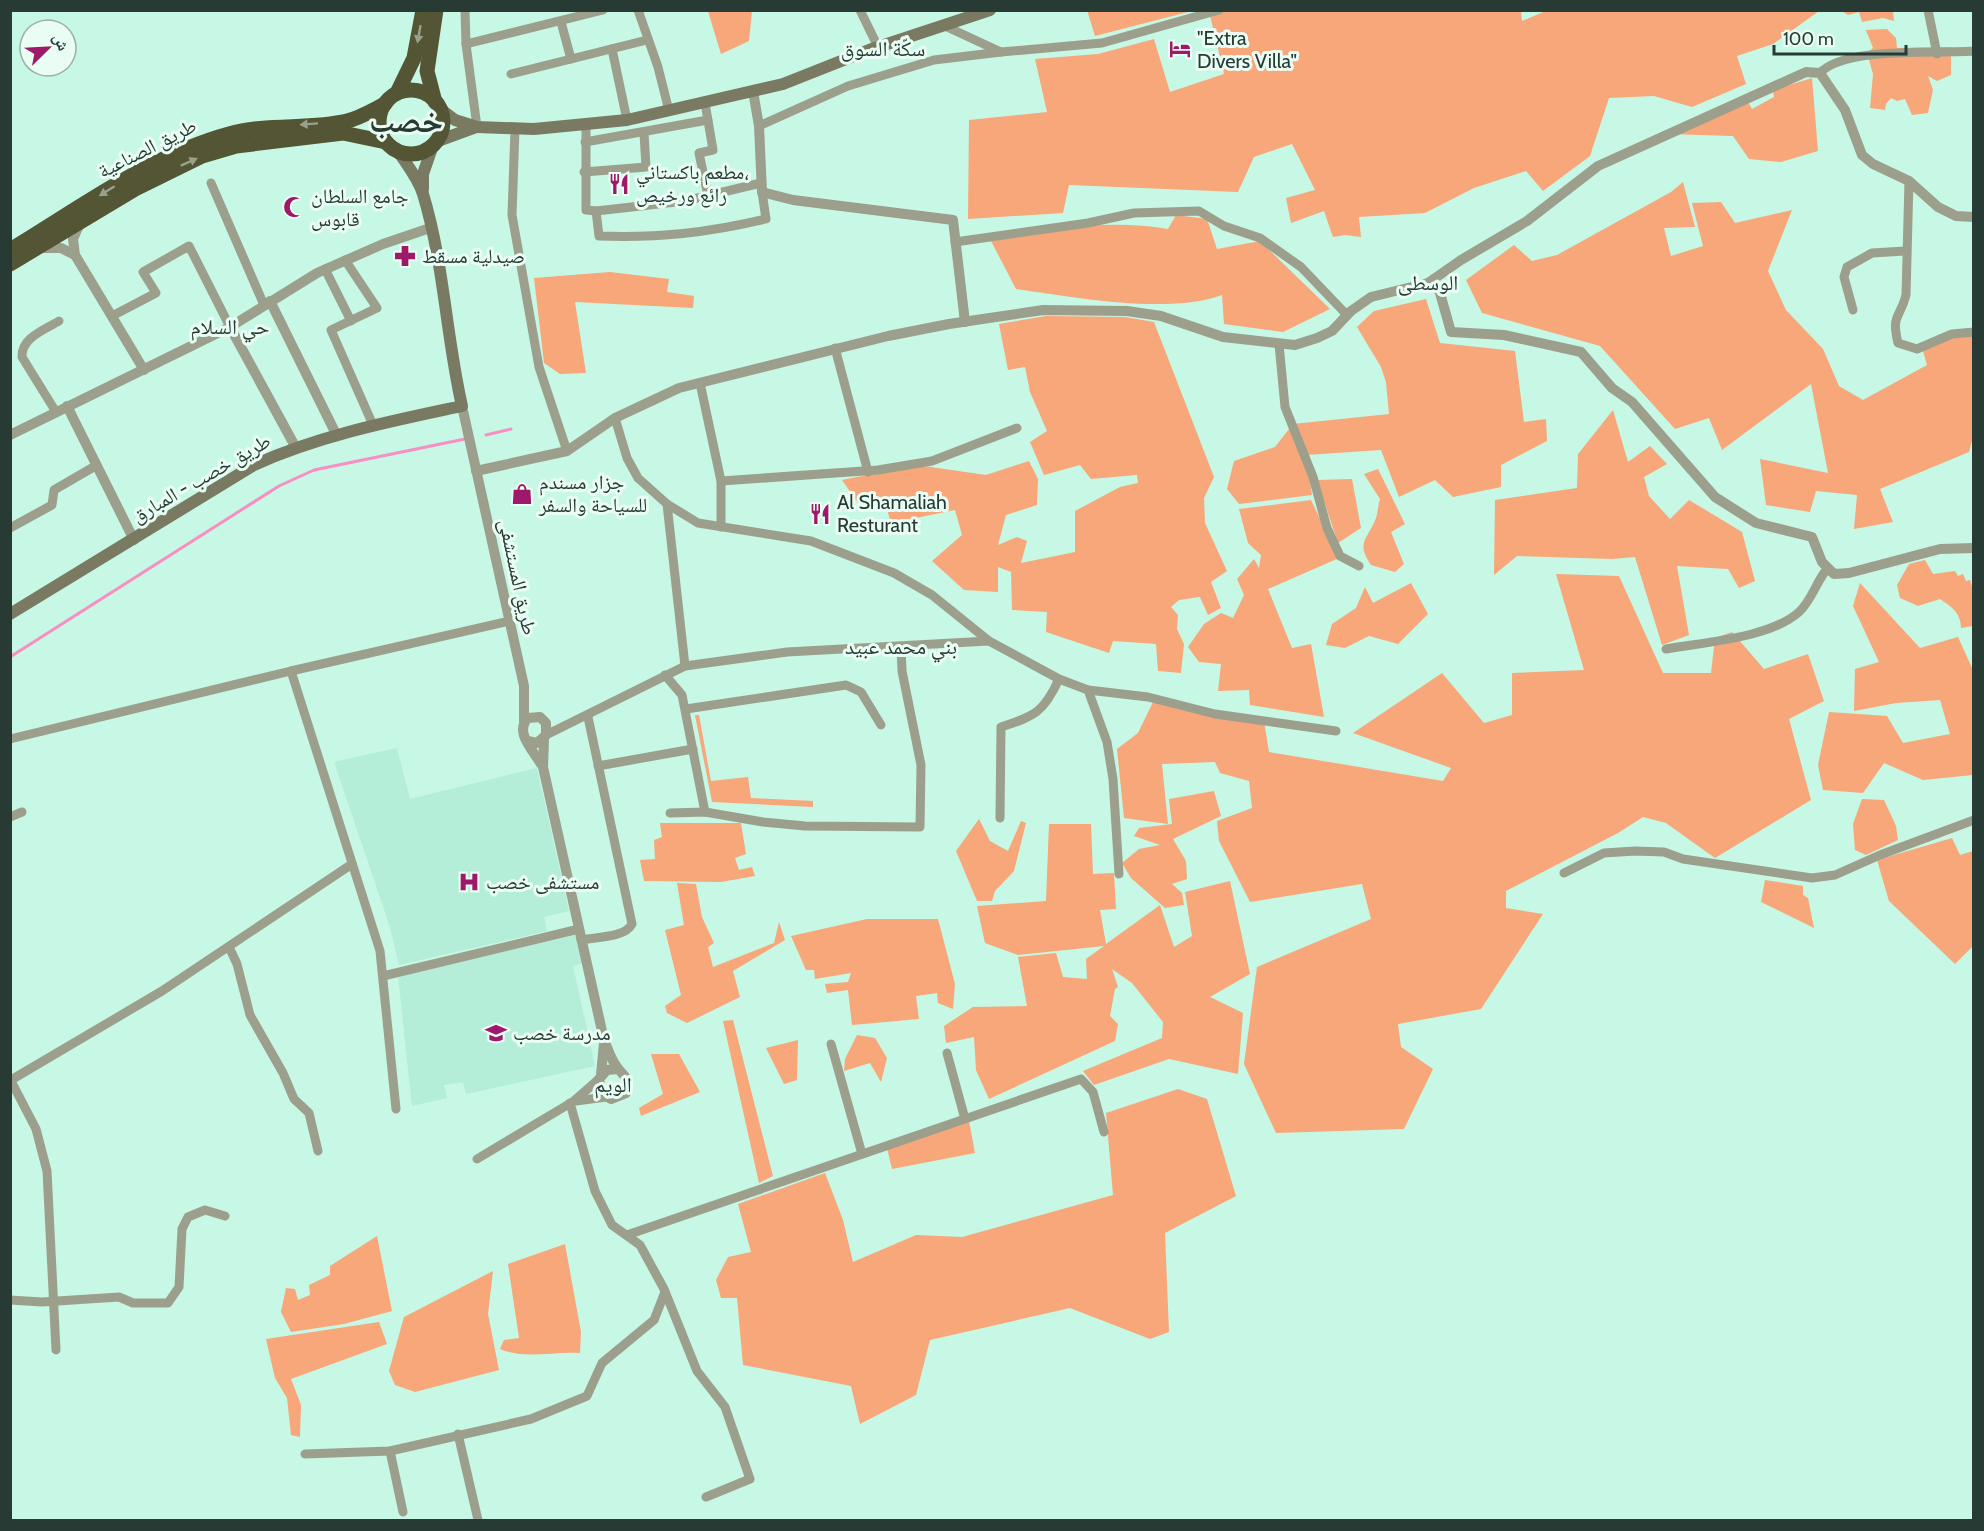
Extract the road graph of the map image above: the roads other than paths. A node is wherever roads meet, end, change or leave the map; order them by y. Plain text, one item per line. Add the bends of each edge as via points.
1 (423, 10) edge
2 (436, 10) edge
3 (465, 10) edge
4 (603, 10) edge
5 (638, 10) edge
6 (860, 10) edge
7 (990, 10) edge
8 (1219, 10) edge
9 (1928, 10) edge
10 (974, 14) edge
11 (561, 22) junction
12 (947, 27) junction
13 (647, 40) junction
14 (466, 44) junction
15 (878, 47) junction
16 (612, 49) junction
17 (1974, 51) edge
18 (1001, 52) junction
19 (1937, 54) junction
20 (571, 59) junction
21 (1820, 73) junction
22 (511, 74) dead end
23 (753, 91) junction
24 (397, 93) junction
25 (705, 103) junction
26 (385, 104) junction
27 (437, 105) junction
28 (669, 111) junction
29 (627, 120) junction
30 (708, 120) junction
31 (586, 125) junction
32 (759, 126) junction
33 (477, 127) junction
34 (515, 129) junction
35 (644, 133) junction
36 (585, 142) junction
37 (434, 143) junction
38 (392, 146) junction
39 (584, 172) junction
40 (1909, 181) junction
41 (211, 183) dead end
42 (761, 187) junction
43 (423, 193) junction
44 (708, 196) junction
45 (596, 211) junction
46 (1974, 217) edge
47 (81, 221) junction
48 (430, 228) junction
49 (955, 242) junction
50 (37, 248) junction
51 (10, 250) edge
52 (1905, 251) junction
53 (75, 255) junction
54 (345, 260) junction
55 (10, 264) edge
56 (325, 269) junction
57 (1428, 283) junction
58 (267, 303) junction
59 (1853, 310) dead end
60 (1347, 315) junction
61 (112, 316) junction
62 (59, 321) dead end
63 (351, 321) junction
64 (965, 322) junction
65 (230, 327) junction
66 (1974, 332) edge
67 (1279, 344) junction
68 (835, 348) junction
69 (144, 370) junction
70 (700, 382) junction
71 (67, 406) junction
72 (462, 406) junction
73 (56, 412) junction
74 (615, 418) junction
75 (373, 425) junction
76 (1017, 428) dead end
77 (10, 435) edge
78 (337, 436) junction
79 (296, 448) junction
80 (567, 451) junction
81 (96, 465) junction
82 (476, 471) junction
83 (868, 472) junction
84 (722, 481) junction
85 (667, 504) junction
86 (721, 527) junction
87 (10, 528) edge
88 (134, 540) junction
89 (1974, 548) edge
90 (1359, 566) dead end
91 (1827, 569) junction
92 (10, 614) edge
93 (510, 621) junction
94 (989, 641) junction
95 (901, 648) junction
96 (1666, 649) dead end
97 (685, 666) junction
98 (291, 671) junction
99 (665, 675) junction
100 (1059, 679) junction
101 (524, 686) junction
102 (1088, 690) junction
103 (686, 708) junction
104 (588, 717) junction
105 (542, 718) junction
106 (525, 721) junction
107 (571, 721) junction
108 (880, 725) dead end
109 (1336, 731) dead end
110 (545, 737) junction
111 (10, 739) edge
112 (529, 741) junction
113 (693, 749) junction
114 (598, 766) junction
115 (543, 767) junction
116 (22, 812) dead end
117 (705, 812) junction
118 (670, 813) dead end
119 (10, 817) edge
120 (1000, 818) dead end
121 (1974, 820) edge
122 (352, 864) junction
123 (1564, 873) dead end
124 (1119, 874) dead end
125 (580, 934) junction
126 (229, 947) junction
127 (383, 976) junction
128 (604, 1040) junction
129 (831, 1044) dead end
130 (946, 1053) dead end
131 (618, 1070) junction
132 (600, 1077) junction
133 (11, 1080) edge
134 (606, 1097) junction
135 (572, 1102) junction
136 (396, 1109) dead end
137 (965, 1119) junction
138 (1104, 1132) dead end
139 (318, 1151) dead end
140 (862, 1154) junction
141 (477, 1159) dead end
142 (225, 1216) dead end
143 (627, 1235) junction
144 (665, 1292) junction
145 (10, 1300) edge
146 (51, 1302) junction
147 (56, 1350) dead end
148 (458, 1434) junction
149 (390, 1451) junction
150 (305, 1454) dead end
151 (706, 1497) dead end
152 (403, 1512) dead end
153 (478, 1521) edge

1 -> 24 highway via 414,58
2 - 27 highway via 427,71
3 - 14 street
4 - 11 street
5 - 13 street
6 - 15 street
7 - 10 main road
8 - 18 street via 1102,42
9 - 19 street
10 - 12 main road
11 - 14 street
11 - 20 street
12 - 15 main road
12 - 18 street
13 - 16 street
13 - 28 street
14 - 33 street
15 - 23 main road via 783,84
16 - 20 street
16 - 29 street
17 - 19 street
18 - 32 street via 934,60 848,86
19 - 21 street via 1861,55 1828,64
20 - 22 street
21 - 40 street via 1845,110 1862,154 1873,164
21 - 57 street via 1806,72 1598,166 1527,221
23 - 25 main road
23 - 32 street
24 - 26 highway
24 - 27 highway via 417,91
25 - 28 main road
25 - 30 street
26 - 38 highway via 379,119
26 -> 51 highway, طريق الصناعية via 346,121 261,128 189,148 130,177
27 - 33 main road via 455,120
27 - 37 highway via 442,122
28 - 29 main road
29 - 31 main road
30 - 35 street
30 - 44 street via 713,150 699,153
31 - 34 main road
31 - 36 street
32 - 42 street
33 - 34 main road
33 - 37 main road
34 - 80 street via 512,215 539,367
35 - 36 street
35 - 39 street via 646,167
36 - 39 street
37 - 38 highway via 413,154
37 - 43 main road via 423,174
38 - 43 main road
47 -> 38 highway, طريق الصناعية via 152,179 202,156 236,146 343,133
39 - 45 street via 586,210
40 - 46 street via 1938,207 1956,216
40 - 52 street
41 - 58 street
42 - 44 street
42 - 45 street via 766,219 712,232 599,236
42 - 49 street via 793,200 952,220
43 - 48 main road
44 - 45 street
47 - 50 highway, طريق الصناعية
47 - 53 street via 73,239
48 - 54 street
48 - 72 main road
49 - 60 street via 1134,213 1199,211 1260,238 1301,267
49 - 64 street
50 - 53 street via 61,248
50 - 55 highway, طريق الصناعية
52 - 59 street via 1872,253 1847,267 1844,277
52 - 66 street via 1906,295 1894,326 1898,343 1917,349 1952,334
53 - 61 street
54 - 56 street
54 - 63 street via 377,308
56 - 58 street
56 - 63 street
57 - 60 street via 1371,297
57 - 91 street via 1440,293 1451,332 1504,335 1581,352 1595,372 1632,402 1715,497 1756,524 1812,537
58 - 65 street
58 - 78 street
60 - 67 street via 1332,331 1317,338 1295,345
61 - 65 street via 156,293 143,272 189,246
61 - 69 street
62 - 73 street via 25,343 22,350 22,357
63 - 75 street via 331,330
64 - 67 street via 1043,310 1127,311 1161,316 1223,337
64 - 68 street
65 - 69 street
65 - 79 street
67 - 90 street via 1285,407 1313,477 1327,528 1341,556
68 - 70 street
68 - 83 street
69 - 71 street
70 - 74 street
70 - 84 street
71 - 73 street
71 - 81 street
72 - 75 main road, طريق خصب - المبارق
72 - 82 street, طريق المستشفى
73 - 77 street
74 - 80 street
74 - 85 street via 627,458 638,478
75 - 78 main road, طريق خصب - المبارق
76 - 83 street via 932,461
78 - 79 main road, طريق خصب - المبارق
79 - 88 main road, طريق خصب - المبارق via 254,465
80 - 82 street
81 - 87 street via 54,490 52,505
81 - 88 street
82 - 93 street, طريق المستشفى
83 - 84 street
84 - 86 street
85 - 86 street via 698,523
85 - 97 street
86 - 94 street via 811,541 894,573 932,595
88 - 92 main road, طريق خصب - المبارق
89 - 91 street via 1940,549 1849,573 1834,574
91 - 96 street via 1799,612 1773,627
93 - 98 street
93 - 101 street, طريق المستشفى
94 - 95 street
94 - 100 street
95 - 97 street via 787,652
95 - 117 street via 921,765 920,827 805,826
97 - 99 street
98 - 111 street
98 - 122 street
99 - 103 street via 682,695
99 - 104 street
100 - 102 street
100 - 120 street via 1048,704 1025,719 1001,727
101 - 105 street, طريق المستشفى
101 - 106 street, طريق المستشفى
102 - 109 street
102 - 124 street via 1107,742
103 - 108 street via 846,685 861,692
103 - 113 street
104 - 107 street
104 - 114 street
105 - 106 street
105 - 107 street
105 - 110 street via 548,727
106 - 112 street via 521,731
107 - 110 street
110 - 112 street
110 - 115 street
112 - 115 street
113 - 114 street
113 - 117 street
114 - 125 street via 632,924 619,934
115 - 125 street
116 - 119 street
117 - 118 street
121 - 123 street via 1835,875 1812,878 1635,850 1604,853
122 - 126 street
122 - 127 street via 381,951
125 - 127 street
125 - 128 street
126 - 133 street
126 - 139 street via 250,1015 294,1099 309,1113
127 - 136 street
128 - 131 street
128 - 132 street
129 - 140 street
130 - 137 street
131 - 132 street via 607,1070
131 - 134 street via 627,1077 628,1088 616,1099
132 - 134 street via 599,1088
132 - 135 street
133 - 146 street via 36,1129 45,1158
134 - 135 street
135 - 141 street
135 - 143 street via 595,1191 612,1225
137 - 138 street via 1081,1079 1093,1092
137 - 140 street
140 - 143 street
142 - 146 street via 205,1210 188,1216 182,1229 179,1287 168,1303 133,1303 119,1297
143 - 144 street via 640,1245
144 - 148 street via 654,1320 602,1363 587,1396 531,1419
144 - 151 street via 697,1371 725,1407 750,1479
145 - 146 street
146 - 147 street
148 - 149 street
148 - 153 street
149 - 150 street
149 - 152 street

